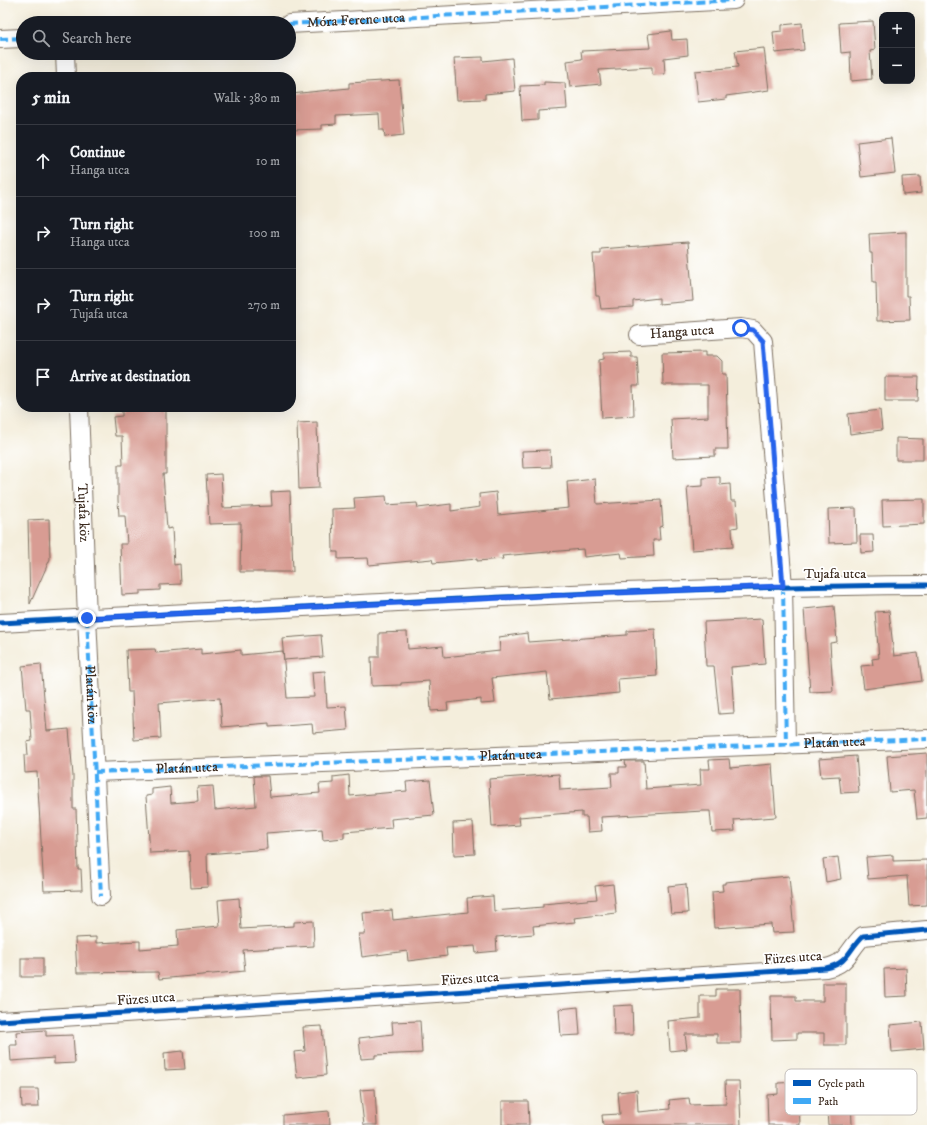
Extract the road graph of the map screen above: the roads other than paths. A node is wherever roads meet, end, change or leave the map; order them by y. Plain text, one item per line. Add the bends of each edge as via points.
1 (734, 0) edge
2 (296, 24) edge
3 (16, 38) edge
4 (0, 39) edge
5 (65, 60) edge
6 (66, 72) edge
7 (639, 335) dead end
8 (79, 412) edge
9 (927, 585) edge
10 (783, 586) junction
11 (87, 618) junction
12 (0, 623) edge
13 (927, 739) edge
14 (786, 745) junction
15 (95, 772) junction
16 (102, 896) dead end
17 (927, 930) edge
18 (0, 1021) edge

1 - 2 street, Móra Ferenc utca
3 - 4 street
5 - 6 street
7 - 10 street, Hanga utca via 741,328 753,330 763,341
8 - 11 street, Tujafa köz
9 - 10 street, Tujafa utca
10 - 11 street, Tujafa utca
10 - 14 street, Hanga utca
11 - 12 street, Tujafa utca
11 - 15 street, Platán köz
13 - 14 street, Platán utca
14 - 15 street, Platán utca
15 - 16 street, Platán köz
17 - 18 street, Füzes utca via 863,936 843,961 837,966 826,968

